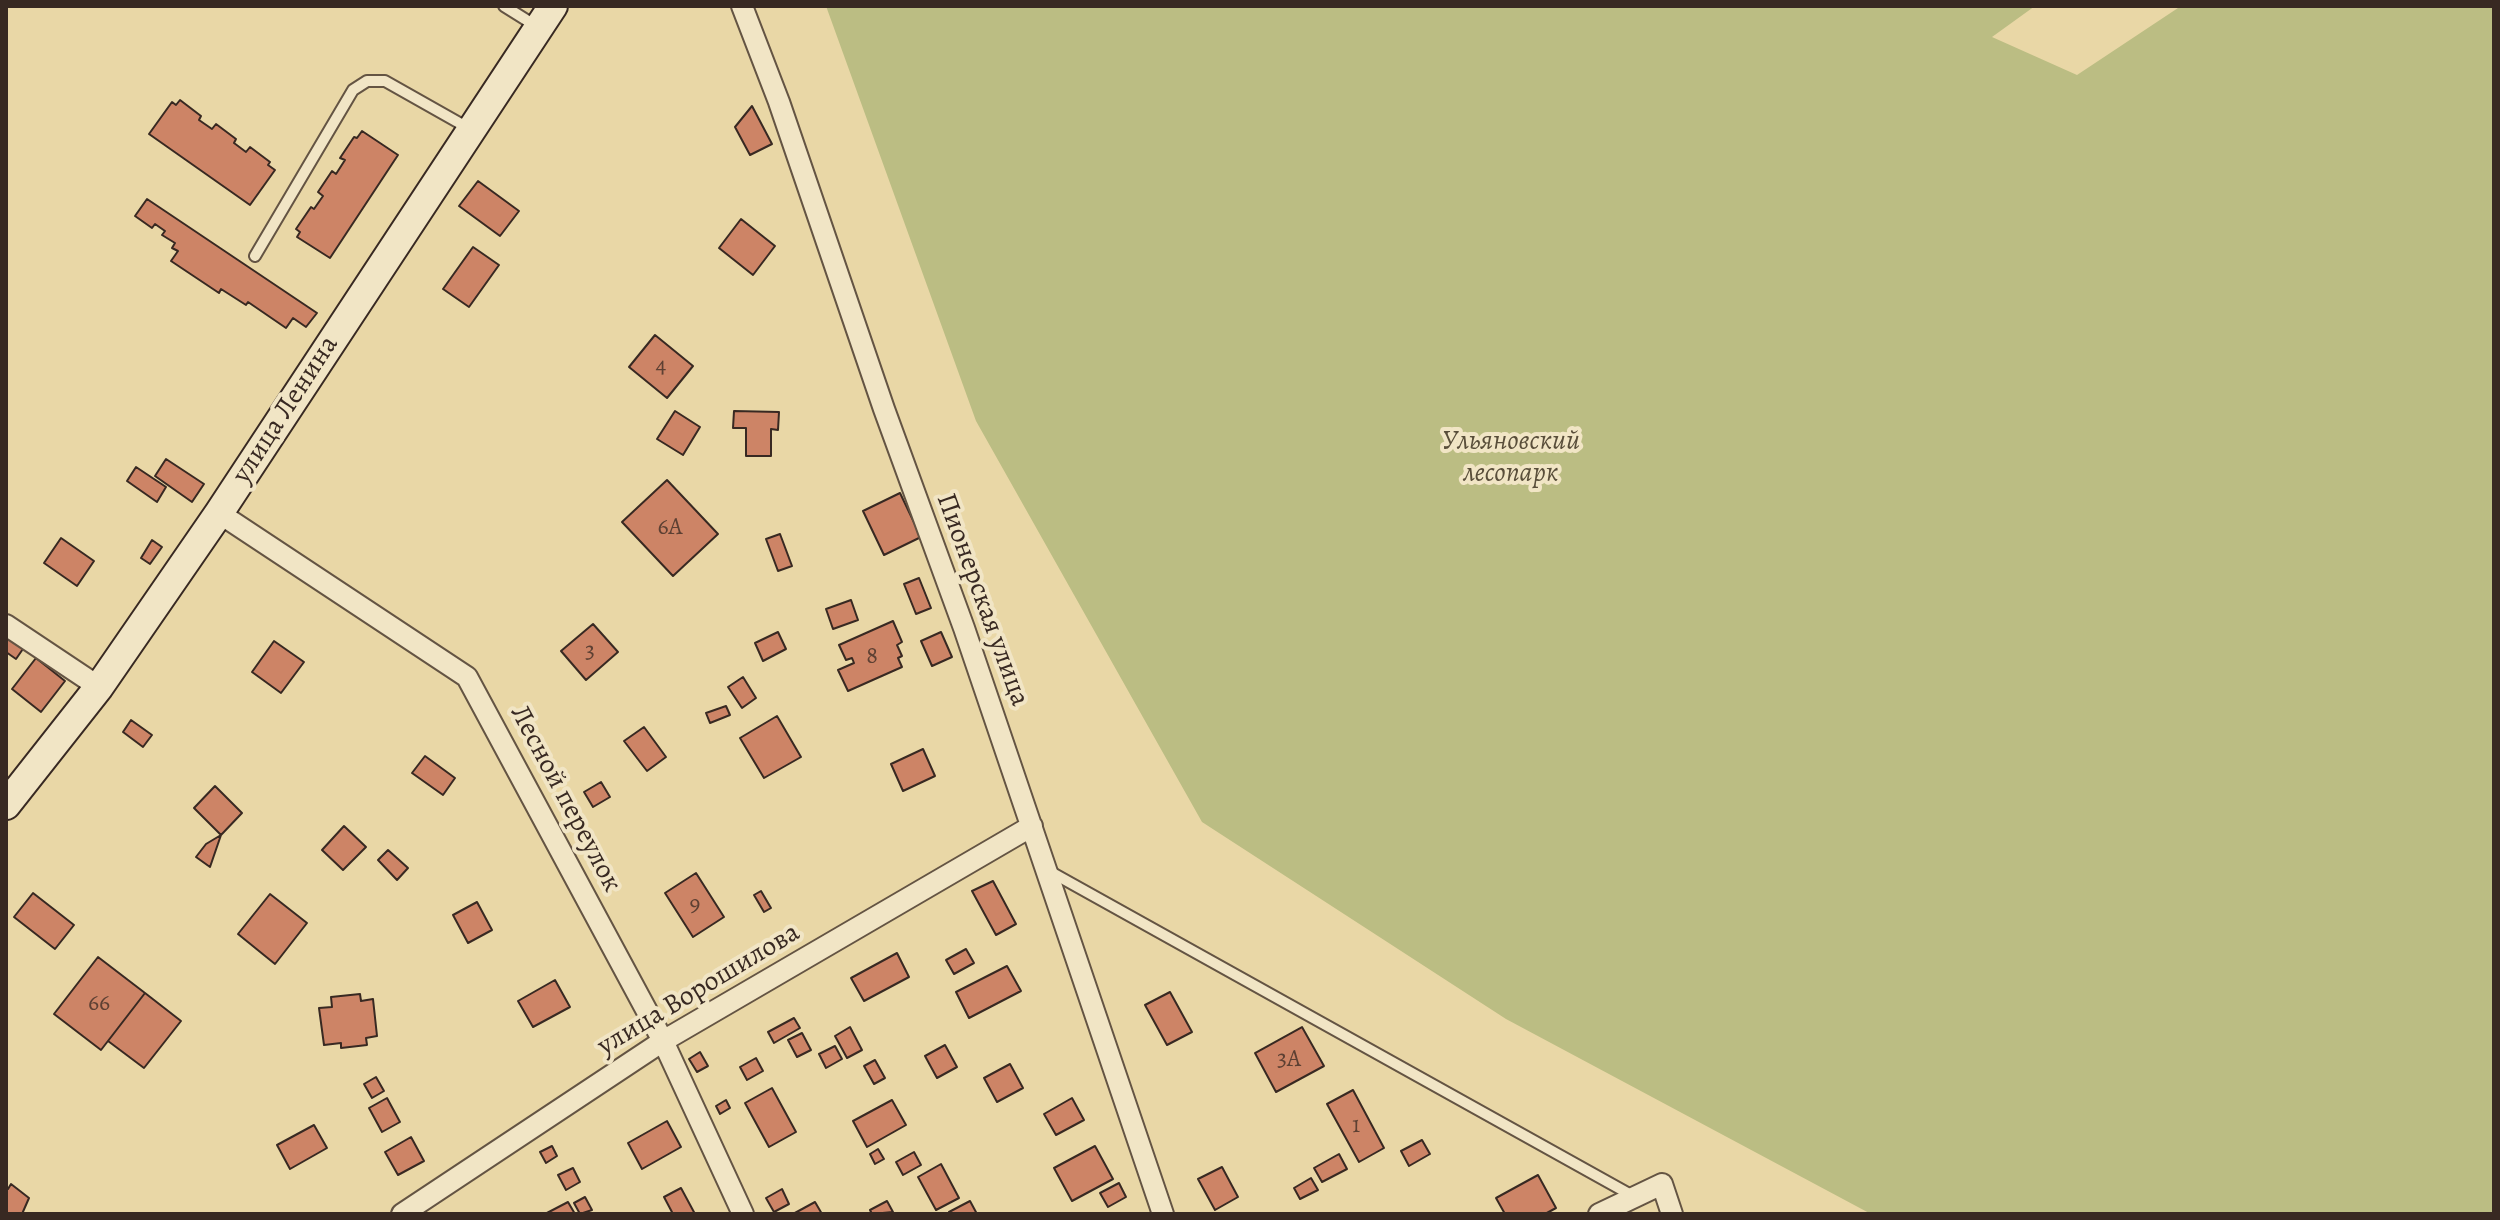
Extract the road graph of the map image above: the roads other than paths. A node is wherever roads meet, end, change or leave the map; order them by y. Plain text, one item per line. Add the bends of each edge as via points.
1 (504, 6) edge
2 (742, 6) edge
3 (546, 17) edge
4 (471, 130) junction
5 (255, 256) dead end
6 (219, 513) junction
7 (6, 625) edge
8 (99, 687) junction
9 (6, 805) edge
10 (1032, 826) junction
11 (1047, 869) junction
12 (663, 1041) junction
13 (1635, 1197) junction
14 (402, 1214) edge
15 (743, 1214) edge
16 (1163, 1214) edge
17 (1599, 1214) edge
18 (1672, 1214) edge

1 - 3 lane
2 - 10 street, Пионерская улица
3 - 4 street, улица Ленина
4 - 5 lane via 385,81 367,81 353,90
4 - 6 street, улица Ленина
6 - 8 street, улица Ленина
6 - 12 street, Лесной переулок via 467,677
7 - 8 street
8 - 9 street, улица Ленина
10 - 11 street, Пионерская улица
10 - 12 street, улица Ворошилова
11 - 13 lane
11 - 16 street, Пионерская улица
12 - 14 street, улица Ворошилова
12 - 15 street, Лесной переулок
13 - 17 street
13 - 18 street via 1662,1184

